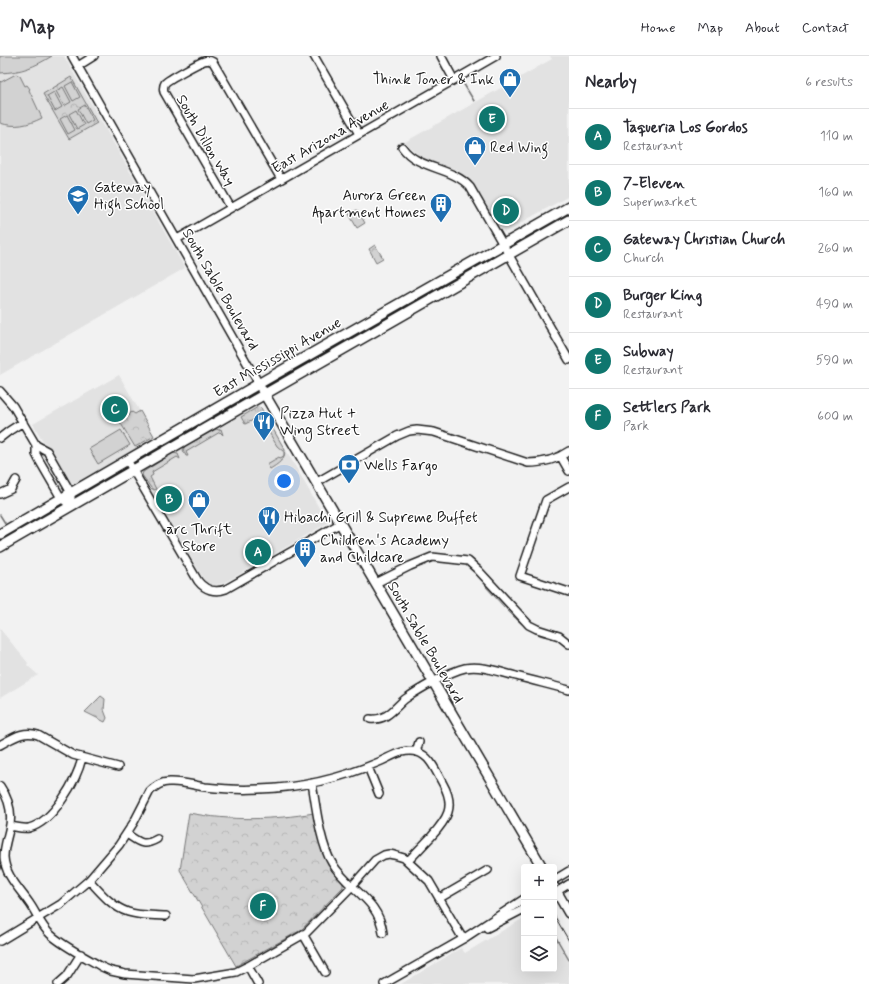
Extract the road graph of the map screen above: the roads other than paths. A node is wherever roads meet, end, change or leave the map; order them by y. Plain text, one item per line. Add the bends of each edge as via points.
1 (72, 56) edge
2 (94, 56) edge
3 (314, 56) edge
4 (441, 56) edge
5 (496, 56) edge
6 (78, 66) junction
7 (454, 80) junction
8 (359, 134) junction
9 (402, 146) dead end
10 (281, 179) junction
11 (569, 207) edge
12 (231, 208) junction
13 (569, 220) edge
14 (177, 239) junction
15 (503, 244) junction
16 (509, 254) junction
17 (569, 360) edge
18 (259, 384) junction
19 (0, 391) edge
20 (264, 394) junction
21 (23, 422) junction
22 (0, 438) edge
23 (36, 445) junction
24 (566, 455) edge
25 (127, 460) junction
26 (133, 470) junction
27 (569, 471) edge
28 (16, 480) dead end
29 (317, 482) junction
30 (569, 487) edge
31 (71, 493) junction
32 (0, 494) edge
33 (61, 498) junction
34 (71, 506) junction
35 (341, 523) junction
36 (0, 534) edge
37 (0, 547) edge
38 (376, 583) junction
39 (569, 592) edge
40 (569, 644) edge
41 (434, 682) junction
42 (569, 690) edge
43 (370, 719) dead end
44 (419, 742) dead end
45 (0, 745) edge
46 (416, 752) junction
47 (82, 758) junction
48 (118, 767) dead end
49 (368, 767) junction
50 (312, 783) junction
51 (0, 786) edge
52 (378, 794) dead end
53 (450, 807) junction
54 (458, 808) dead end
55 (10, 826) junction
56 (127, 834) junction
57 (157, 838) dead end
58 (408, 861) junction
59 (540, 864) edge
60 (488, 870) dead end
61 (569, 871) edge
62 (557, 878) edge
63 (89, 880) junction
64 (569, 884) edge
65 (352, 886) junction
66 (557, 889) edge
67 (557, 893) edge
68 (440, 898) junction
69 (522, 900) edge
70 (521, 910) edge
71 (569, 913) edge
72 (166, 916) dead end
73 (39, 918) junction
74 (383, 933) dead end
75 (303, 934) junction
76 (464, 939) junction
77 (0, 941) edge
78 (81, 954) junction
79 (248, 966) junction
80 (325, 972) dead end
81 (151, 980) edge
82 (58, 984) edge
83 (258, 984) edge
84 (384, 984) edge

1 - 6 street, South Sable Boulevard
2 - 6 street
3 - 8 street
4 - 7 street
5 - 7 street, East Arizona Avenue
6 - 14 street, South Sable Boulevard
7 - 8 street, East Arizona Avenue
8 - 10 street, East Arizona Avenue
9 - 15 street via 416,160 453,174 465,182
10 - 12 street, East Arizona Avenue
10 - 12 street, South Dillon Way via 213,62 203,61 185,71 166,83 164,92
11 - 15 main road, East Mississippi Avenue
12 - 14 street, East Arizona Avenue
13 - 16 main road, East Mississippi Avenue
14 - 18 street, South Sable Boulevard
15 - 16 street
15 - 18 main road, East Mississippi Avenue
16 - 17 street
16 - 20 main road, East Mississippi Avenue
18 - 20 main road, South Sable Boulevard
18 - 25 main road, East Mississippi Avenue
19 - 21 street
20 - 26 main road, East Mississippi Avenue
20 - 29 main road, South Sable Boulevard
21 - 22 street
21 - 23 street
23 - 31 street via 47,452
23 - 33 street via 36,454
24 - 27 street
24 - 29 street via 542,463 528,463 434,432 417,430 397,436
25 - 26 street
25 - 31 main road, East Mississippi Avenue
26 - 34 main road, East Mississippi Avenue
26 - 35 street via 201,586 208,589 217,591 230,587
28 - 32 street via 11,489
29 - 35 main road, South Sable Boulevard
30 - 39 street via 546,500 520,576
31 - 33 main road, East Mississippi Avenue
31 - 34 street
33 - 34 street
33 - 36 main road, East Mississippi Avenue
34 - 37 main road, East Mississippi Avenue
35 - 38 main road, South Sable Boulevard
38 - 40 street via 432,557 468,561 529,625 559,636
38 - 41 main road, South Sable Boulevard
41 - 42 street via 458,670 480,668
41 - 43 street via 407,698 388,715
41 - 59 main road, South Sable Boulevard
44 - 46 street
45 - 47 street via 17,735 33,733
46 - 49 street via 400,752
46 - 53 street via 432,765 447,791
47 - 48 street
47 - 55 street via 79,768 51,814 30,827
49 - 50 street
49 - 52 street
50 - 56 street via 242,789 158,781
50 - 65 street via 326,852 336,870
51 - 55 street via 9,805
53 - 54 street
53 - 58 street via 442,825
55 - 73 street via 4,850 6,868 12,881
56 - 57 street via 144,843
56 - 63 street
58 - 65 street via 394,854 384,855 374,860
58 - 68 street via 429,881
60 - 68 street
61 - 62 street
63 - 72 street via 123,911
63 - 73 street via 61,904
64 - 66 street
65 - 74 street via 373,906
65 - 75 street
67 - 71 main road
68 - 76 street
69 - 76 street
70 - 76 street
73 - 77 street
73 - 78 street via 49,933
75 - 79 street
75 - 80 street
76 - 84 street
78 - 81 street via 111,971
78 - 82 street via 67,976
79 - 81 street via 229,974 200,979
79 - 83 street

